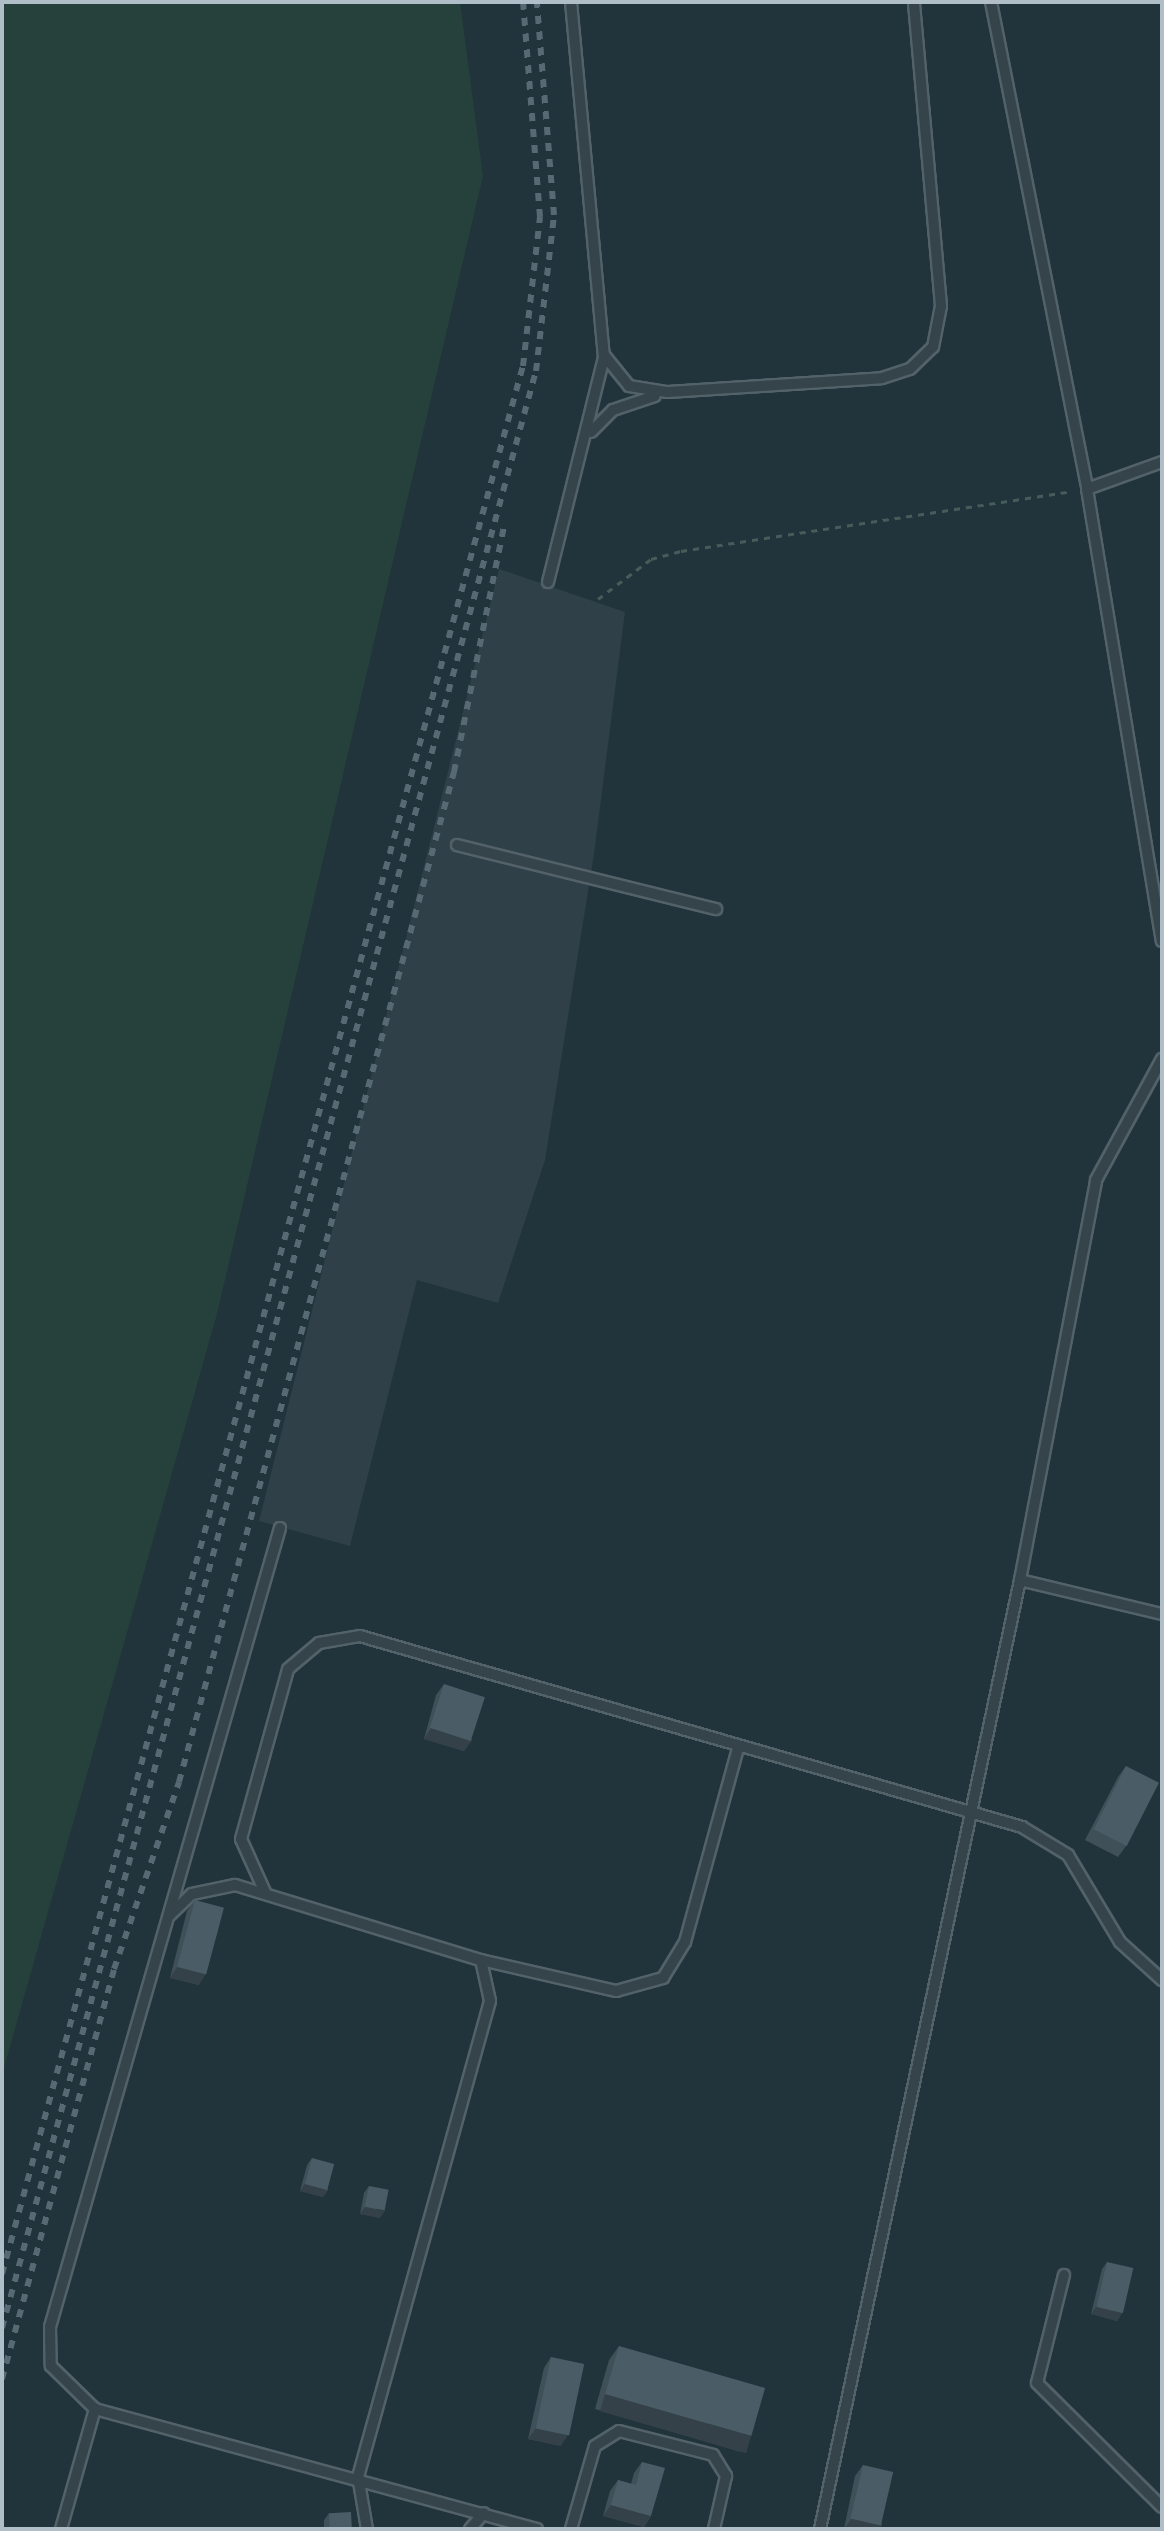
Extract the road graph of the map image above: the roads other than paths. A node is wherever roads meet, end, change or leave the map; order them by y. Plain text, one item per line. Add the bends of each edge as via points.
1 (571, 2) edge
2 (914, 2) edge
3 (991, 2) edge
4 (604, 355) junction
5 (668, 392) junction
6 (586, 440) junction
7 (1162, 462) edge
8 (1087, 489) junction
9 (548, 582) dead end
10 (457, 845) dead end
11 (716, 909) dead end
12 (1162, 941) edge
13 (1162, 1059) edge
14 (280, 1528) dead end
15 (1020, 1580) junction
16 (1162, 1614) edge
17 (738, 1748) junction
18 (971, 1813) junction
19 (265, 1892) junction
20 (168, 1916) junction
21 (481, 1960) junction
22 (1162, 1980) edge
23 (1064, 2275) dead end
24 (95, 2409) junction
25 (358, 2476) junction
26 (1162, 2507) edge
27 (484, 2513) junction
28 (61, 2529) edge
29 (367, 2529) edge
30 (470, 2529) edge
31 (537, 2529) edge
32 (571, 2529) edge
33 (714, 2529) edge
34 (820, 2529) edge

1 - 4 lane
2 - 5 lane via 941,306 933,347 910,369 882,378
3 - 8 lane
4 - 5 lane via 629,386
4 - 6 lane
5 - 6 lane via 613,410
6 - 9 lane
7 - 8 lane
8 - 12 lane
10 - 11 lane
13 - 15 lane via 1096,1180
14 - 20 lane
15 - 16 lane
15 - 18 lane
17 - 18 lane
17 - 19 lane via 360,1636 319,1643 288,1669 243,1823 247,1865
17 - 21 lane via 685,1942 663,1978 616,1991
18 - 22 lane via 1031,1831 1068,1855 1120,1942
18 - 34 lane
19 - 20 lane via 219,1885 192,1894
19 - 21 lane
20 - 24 lane via 50,2327 51,2366
21 - 25 lane via 490,2001
23 - 26 lane via 1037,2383
24 - 25 lane
24 - 28 lane
25 - 27 lane
25 - 29 lane
27 - 30 lane
27 - 31 lane
32 - 33 lane via 595,2446 619,2431 713,2455 726,2476

